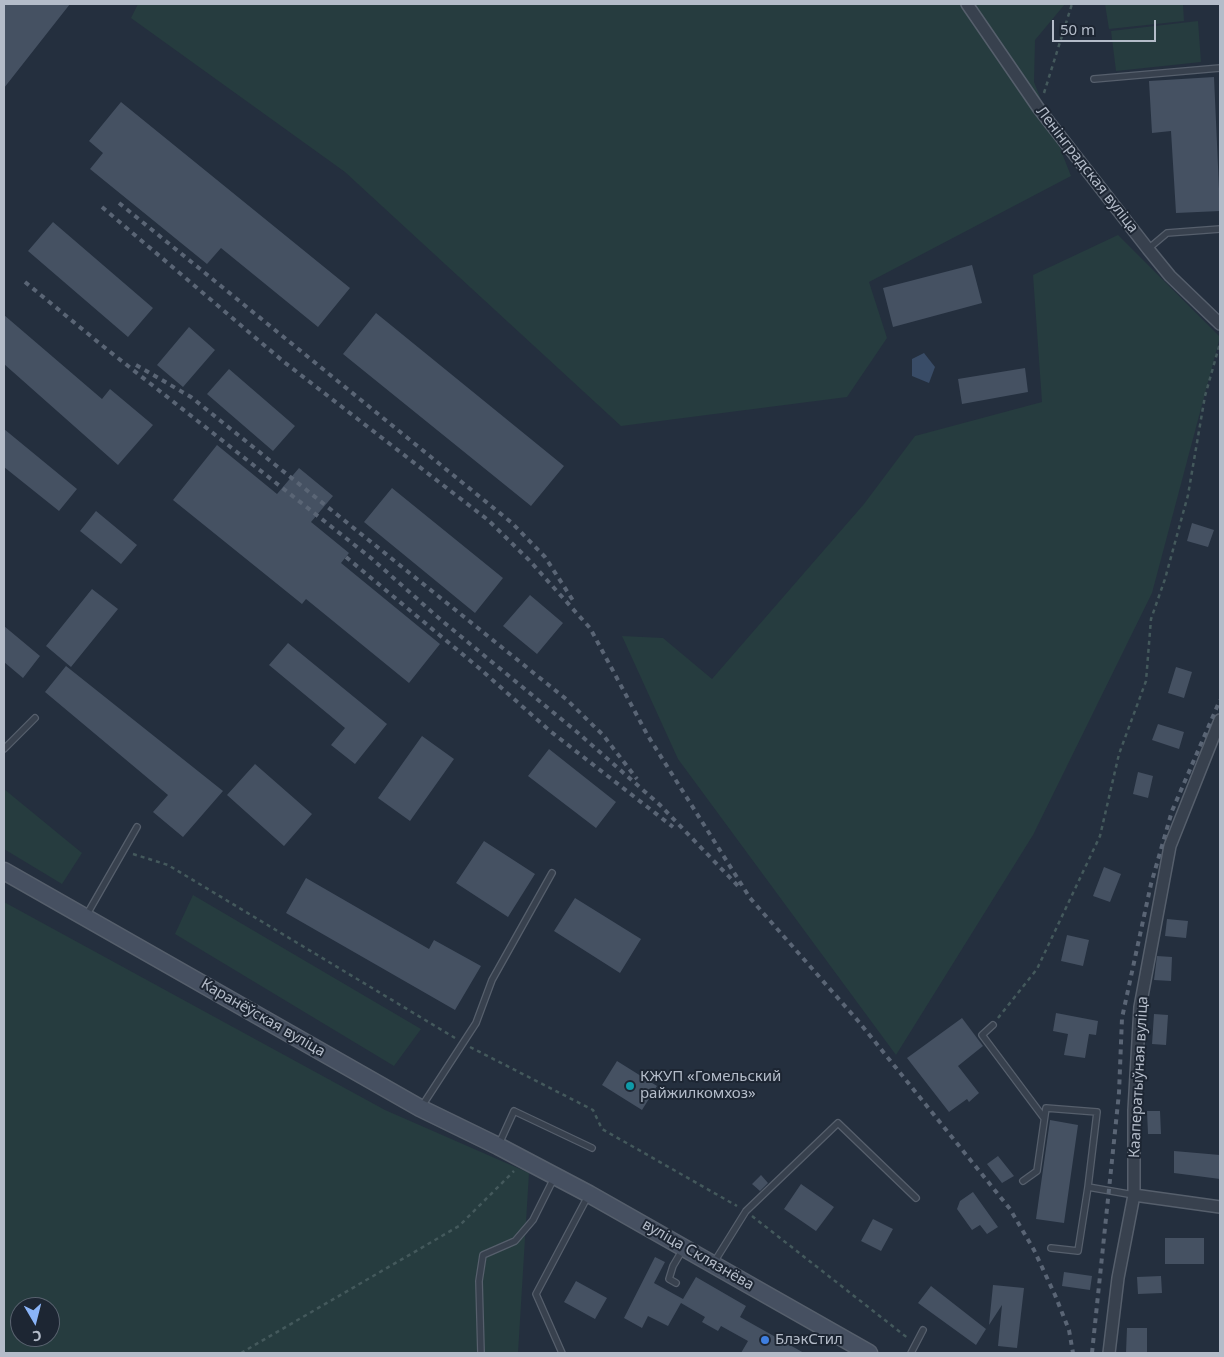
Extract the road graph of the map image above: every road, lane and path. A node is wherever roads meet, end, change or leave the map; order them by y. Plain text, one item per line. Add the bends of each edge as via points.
1 (968, 4) edge
2 (1072, 4) edge
3 (1220, 68) edge
4 (1094, 79) dead end
5 (1039, 109) junction
6 (1220, 229) edge
7 (1148, 249) junction
8 (1220, 324) edge
9 (1220, 343) edge
10 (35, 718) dead end
11 (1220, 720) edge
12 (4, 749) edge
13 (137, 827) dead end
14 (124, 851) junction
15 (4, 871) edge
16 (552, 873) dead end
17 (86, 916) junction
18 (992, 1025) joint
19 (464, 1044) junction
20 (420, 1108) junction
21 (1044, 1118) junction
22 (498, 1146) junction
23 (592, 1148) dead end
24 (524, 1161) junction
25 (555, 1176) junction
26 (1023, 1181) dead end
27 (1088, 1187) junction
28 (589, 1194) junction
29 (1134, 1195) junction
30 (916, 1198) dead end
31 (1220, 1207) edge
32 (746, 1211) junction
33 (684, 1247) junction
34 (1051, 1248) dead end
35 (714, 1264) junction
36 (676, 1283) dead end
37 (923, 1330) dead end
38 (916, 1344) junction
39 (241, 1353) edge
40 (481, 1353) edge
41 (562, 1353) edge
42 (869, 1353) edge
43 (911, 1353) edge
44 (1109, 1353) edge

1 - 5 street, Ленінградская вуліца
2 - 5 path
3 - 4 lane
5 - 7 street, Ленінградская вуліца
6 - 7 lane via 1167,233
7 - 8 street, Ленінградская вуліца via 1170,276
9 - 18 path via 1205,396 1188,495 1151,619 1146,681 1119,754 1100,836 1037,969
10 - 12 lane
11 - 29 street, Кааператыўная вуліца via 1170,846 1140,1007 1134,1110
13 - 14 lane
14 - 17 lane
14 - 19 path via 168,865
15 - 17 main road, Каранёўская вуліца
16 - 19 lane via 492,980 476,1023
17 - 20 main road, Каранёўская вуліца
18 - 21 lane via 982,1035
19 - 20 lane
19 - 32 path via 593,1110 602,1129
20 - 22 main road, Каранёўская вуліца
21 - 26 lane via 1037,1171
21 - 27 lane via 1046,1108 1097,1112
22 - 23 lane via 514,1111
22 - 24 main road, Каранёўская вуліца
24 - 25 main road, вуліца Склязнёва
24 - 39 path via 459,1226
25 - 28 main road, вуліца Склязнёва
25 - 40 lane via 533,1220 516,1241 483,1255 478,1281
27 - 29 lane
27 - 34 lane via 1078,1251
28 - 33 main road, вуліца Склязнёва
28 - 41 lane via 536,1294
29 - 31 street
29 - 44 street, Кааператыўная вуліца via 1118,1278
30 - 32 lane via 838,1123
32 - 35 lane
32 - 38 path
33 - 35 main road, вуліца Склязнёва
33 - 36 lane via 669,1279
35 - 42 main road, вуліца Склязнёва
37 - 38 lane
38 - 43 lane

